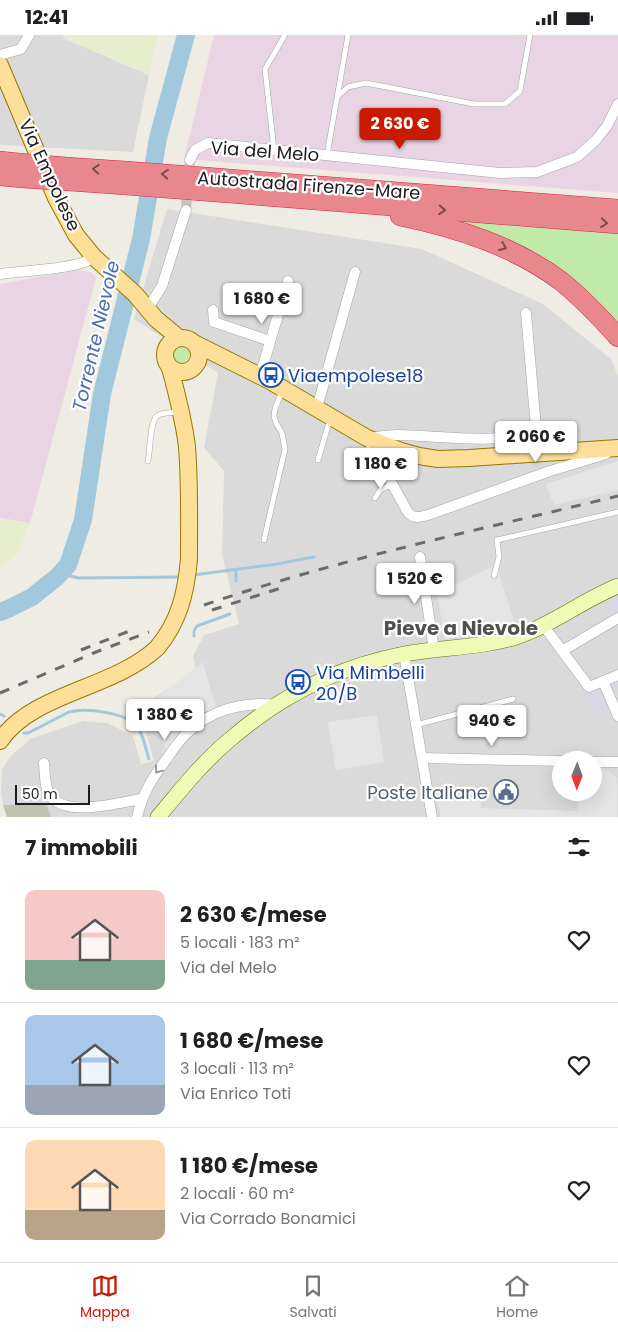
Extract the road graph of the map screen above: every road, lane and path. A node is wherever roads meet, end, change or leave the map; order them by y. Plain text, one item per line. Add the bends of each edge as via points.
1 (29, 35) edge
2 (285, 35) edge
3 (348, 35) edge
4 (530, 35) edge
5 (0, 55) edge
6 (0, 65) edge
7 (338, 96) junction
8 (618, 104) edge
9 (274, 150) junction
10 (327, 155) junction
11 (190, 160) tunnel mouth
12 (0, 161) edge
13 (20, 170) junction
14 (0, 176) edge
15 (204, 184) junction
16 (456, 196) junction
17 (285, 198) junction
18 (618, 201) edge
19 (618, 209) edge
20 (186, 210) tunnel mouth
21 (618, 224) edge
22 (94, 257) junction
23 (355, 272) dead end
24 (0, 273) edge
25 (288, 281) dead end
26 (213, 311) dead end
27 (152, 313) junction
28 (526, 313) dead end
29 (618, 337) edge
30 (179, 338) junction
31 (270, 341) junction
32 (166, 348) junction
33 (195, 357) junction
34 (170, 368) junction
35 (260, 376) junction
36 (283, 388) junction
37 (180, 406) junction
38 (324, 412) junction
39 (367, 438) junction
40 (594, 449) junction
41 (618, 449) edge
42 (148, 461) dead end
43 (318, 461) dead end
44 (581, 462) junction
45 (392, 484) junction
46 (375, 498) dead end
47 (618, 512) edge
48 (264, 540) dead end
49 (420, 557) dead end
50 (494, 576) dead end
51 (618, 586) edge
52 (618, 618) edge
53 (543, 625) junction
54 (434, 650) junction
55 (562, 651) junction
56 (404, 654) junction
57 (618, 675) edge
58 (603, 681) junction
59 (513, 699) dead end
60 (275, 705) junction
61 (617, 713) edge
62 (416, 725) junction
63 (0, 741) edge
64 (422, 758) junction
65 (552, 761) edge
66 (602, 762) edge
67 (44, 763) dead end
68 (618, 763) edge
69 (141, 799) junction
70 (137, 817) edge
71 (158, 817) edge
72 (432, 817) edge

1 - 5 street via 21,49
2 - 9 lane via 265,69
3 - 7 lane
4 - 7 lane via 520,91 505,104 474,104 366,83 348,87
6 - 22 main road, Via Empolese via 62,211
7 - 10 lane
8 - 10 street, Via del Melo via 607,126 577,157 536,172 500,173
9 - 10 street, Via del Melo
9 - 11 street, Via del Melo via 208,143 195,150
12 - 13 highway, Autostrada Firenze-Mare
13 - 14 highway, Autostrada Firenze-Mare
13 - 15 highway, Autostrada Firenze-Mare, bridge
15 - 16 highway, Autostrada Firenze-Mare
15 - 17 highway, Autostrada Firenze-Mare
16 - 18 highway via 546,196
16 - 19 highway, Autostrada Firenze-Mare
17 -> 21 highway, Autostrada Firenze-Mare
17 -> 29 highway via 336,209 408,217 505,248 562,282
20 - 27 street
22 - 24 street via 89,261 58,267
22 - 27 main road, Via Empolese
23 - 38 street
25 - 31 street
26 - 31 street via 214,322
27 - 30 main road, Via Empolese
27 - 32 main road, Via Empolese
28 - 39 street via 534,433 471,438 395,435
30 - 32 main road
30 - 33 main road, Via Empolese via 190,339
31 - 35 street
32 - 34 main road, Via Empolese via 165,359
33 - 34 main road, Via Empolese via 180,372
33 - 35 main road, Via Empolese via 219,357
33 - 37 main road
34 - 37 main road
35 - 36 main road, Via Empolese
36 - 38 main road, Via Empolese
36 - 48 lane via 274,416 282,433 284,449
37 - 42 lane via 157,416 153,423
37 - 63 main road, bridge via 186,445 189,527 185,590 177,618 157,648 141,662 28,714
38 - 39 main road, Via Empolese
38 - 43 lane
39 - 40 main road, Via Empolese via 402,451 438,459
39 - 45 street
40 - 41 main road, Via Empolese
40 - 44 street
41 - 44 street
44 - 45 street via 416,517 408,514
45 - 46 lane via 380,490
47 - 50 lane via 497,540 499,557
49 - 54 street
51 - 53 main road
52 - 55 street
53 - 54 main road via 510,638
53 - 55 street
54 - 56 main road
55 - 58 street via 589,687
56 - 60 main road via 340,671
56 - 62 street
57 - 58 street
58 - 61 street
59 - 62 lane
60 -> 69 street via 251,704 218,712 200,722 186,733
60 - 71 main road via 226,742 194,773
62 - 64 street
64 - 65 street
64 - 72 street
66 - 68 street
67 - 69 street via 47,787 51,797 60,804 80,809
69 - 70 street

